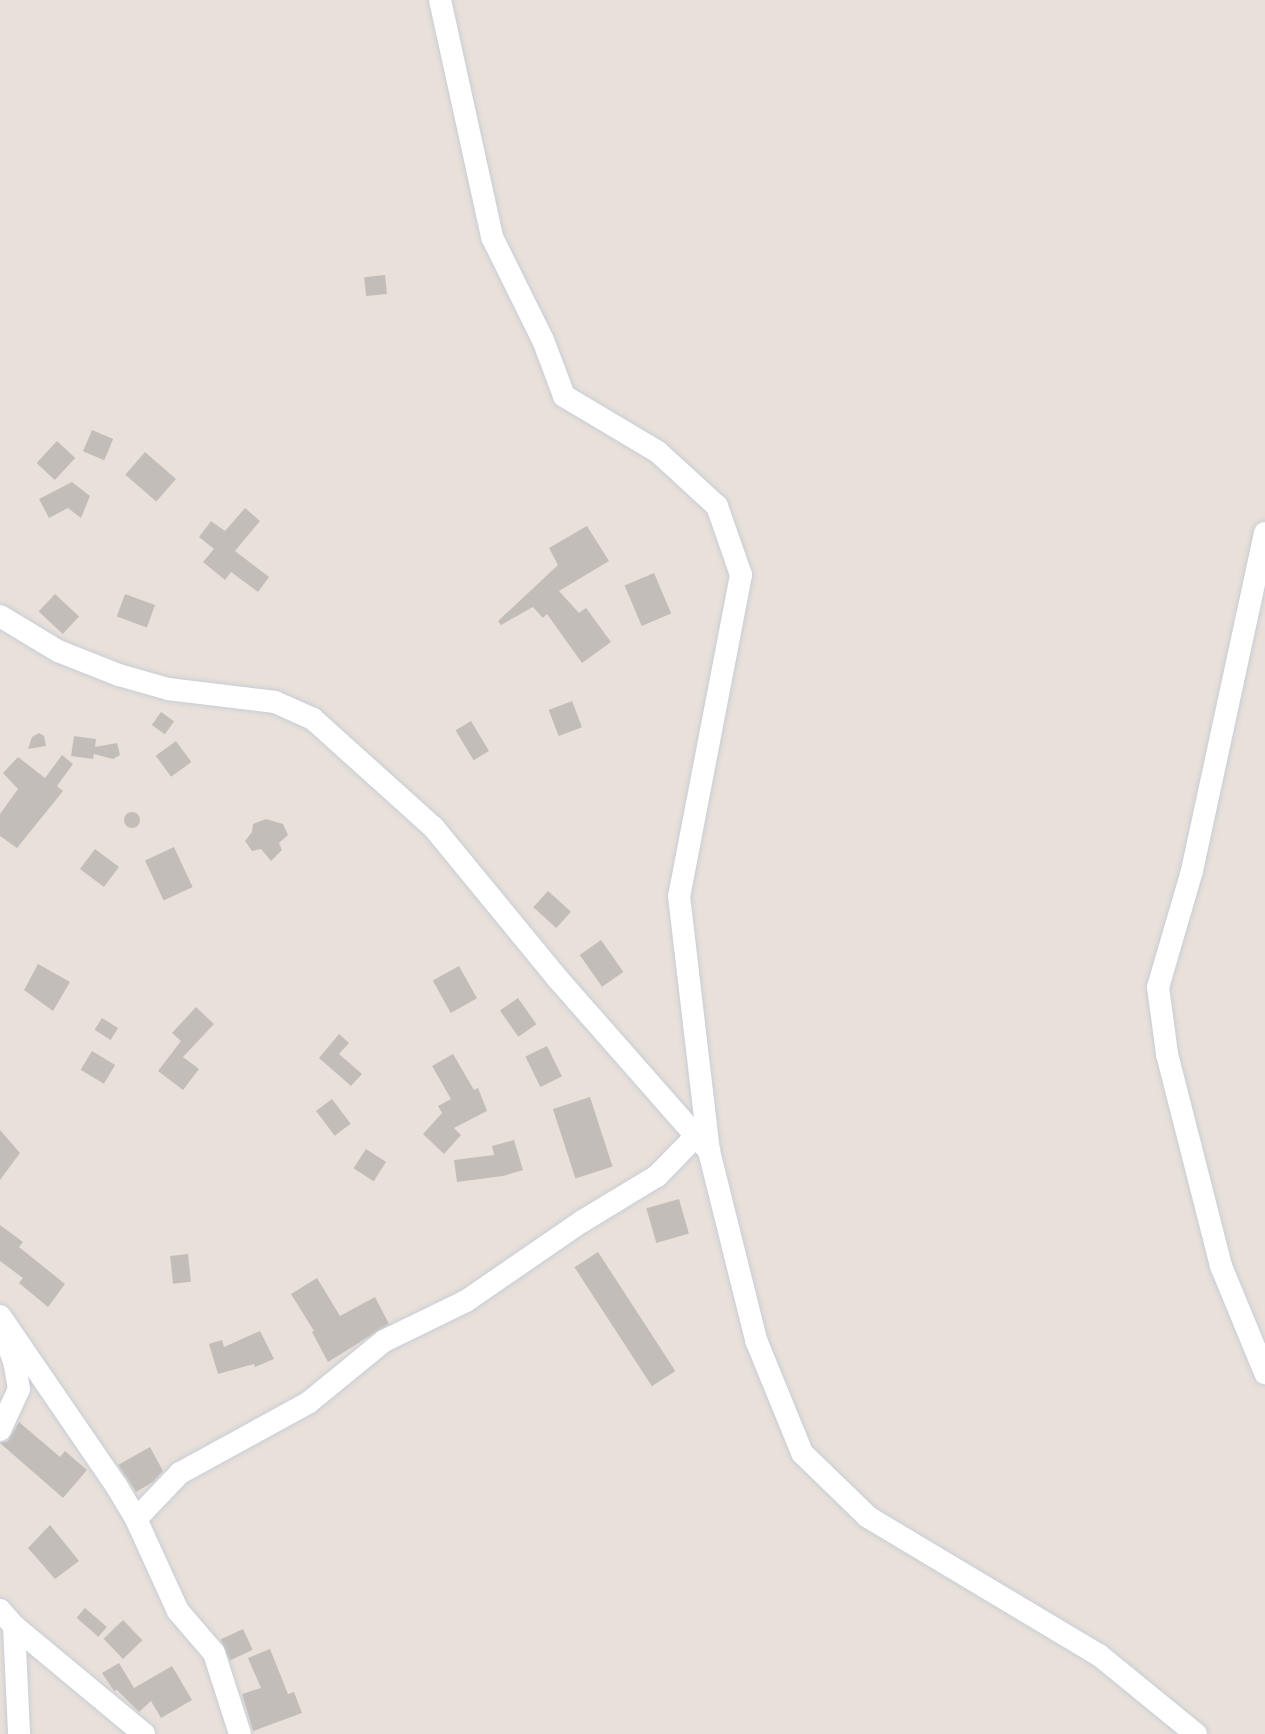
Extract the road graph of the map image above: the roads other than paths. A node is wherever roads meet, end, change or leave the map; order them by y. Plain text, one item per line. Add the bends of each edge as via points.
1 (440, 0) edge
2 (1265, 533) edge
3 (0, 616) edge
4 (702, 1143) junction
5 (0, 1316) edge
6 (0, 1327) edge
7 (1265, 1373) edge
8 (0, 1430) edge
9 (136, 1519) junction
10 (7, 1618) edge
11 (19, 1734) edge
12 (144, 1734) edge
13 (240, 1734) edge
14 (1196, 1734) edge

1 - 4 street via 492,237 543,340 564,396 658,452 717,506 741,575 679,896
2 - 7 street via 1192,870 1158,987 1167,1054 1221,1266
3 - 4 street via 58,651 119,675 168,689 275,702 313,719 434,828 572,995
4 - 9 street via 466,1301 384,1341 308,1403 180,1473
4 - 14 street via 756,1340 802,1453 868,1517 1099,1655
5 - 9 street
6 - 8 street via 14,1361 19,1389
9 - 13 street via 178,1611 214,1653
10 - 11 street
10 - 12 street

